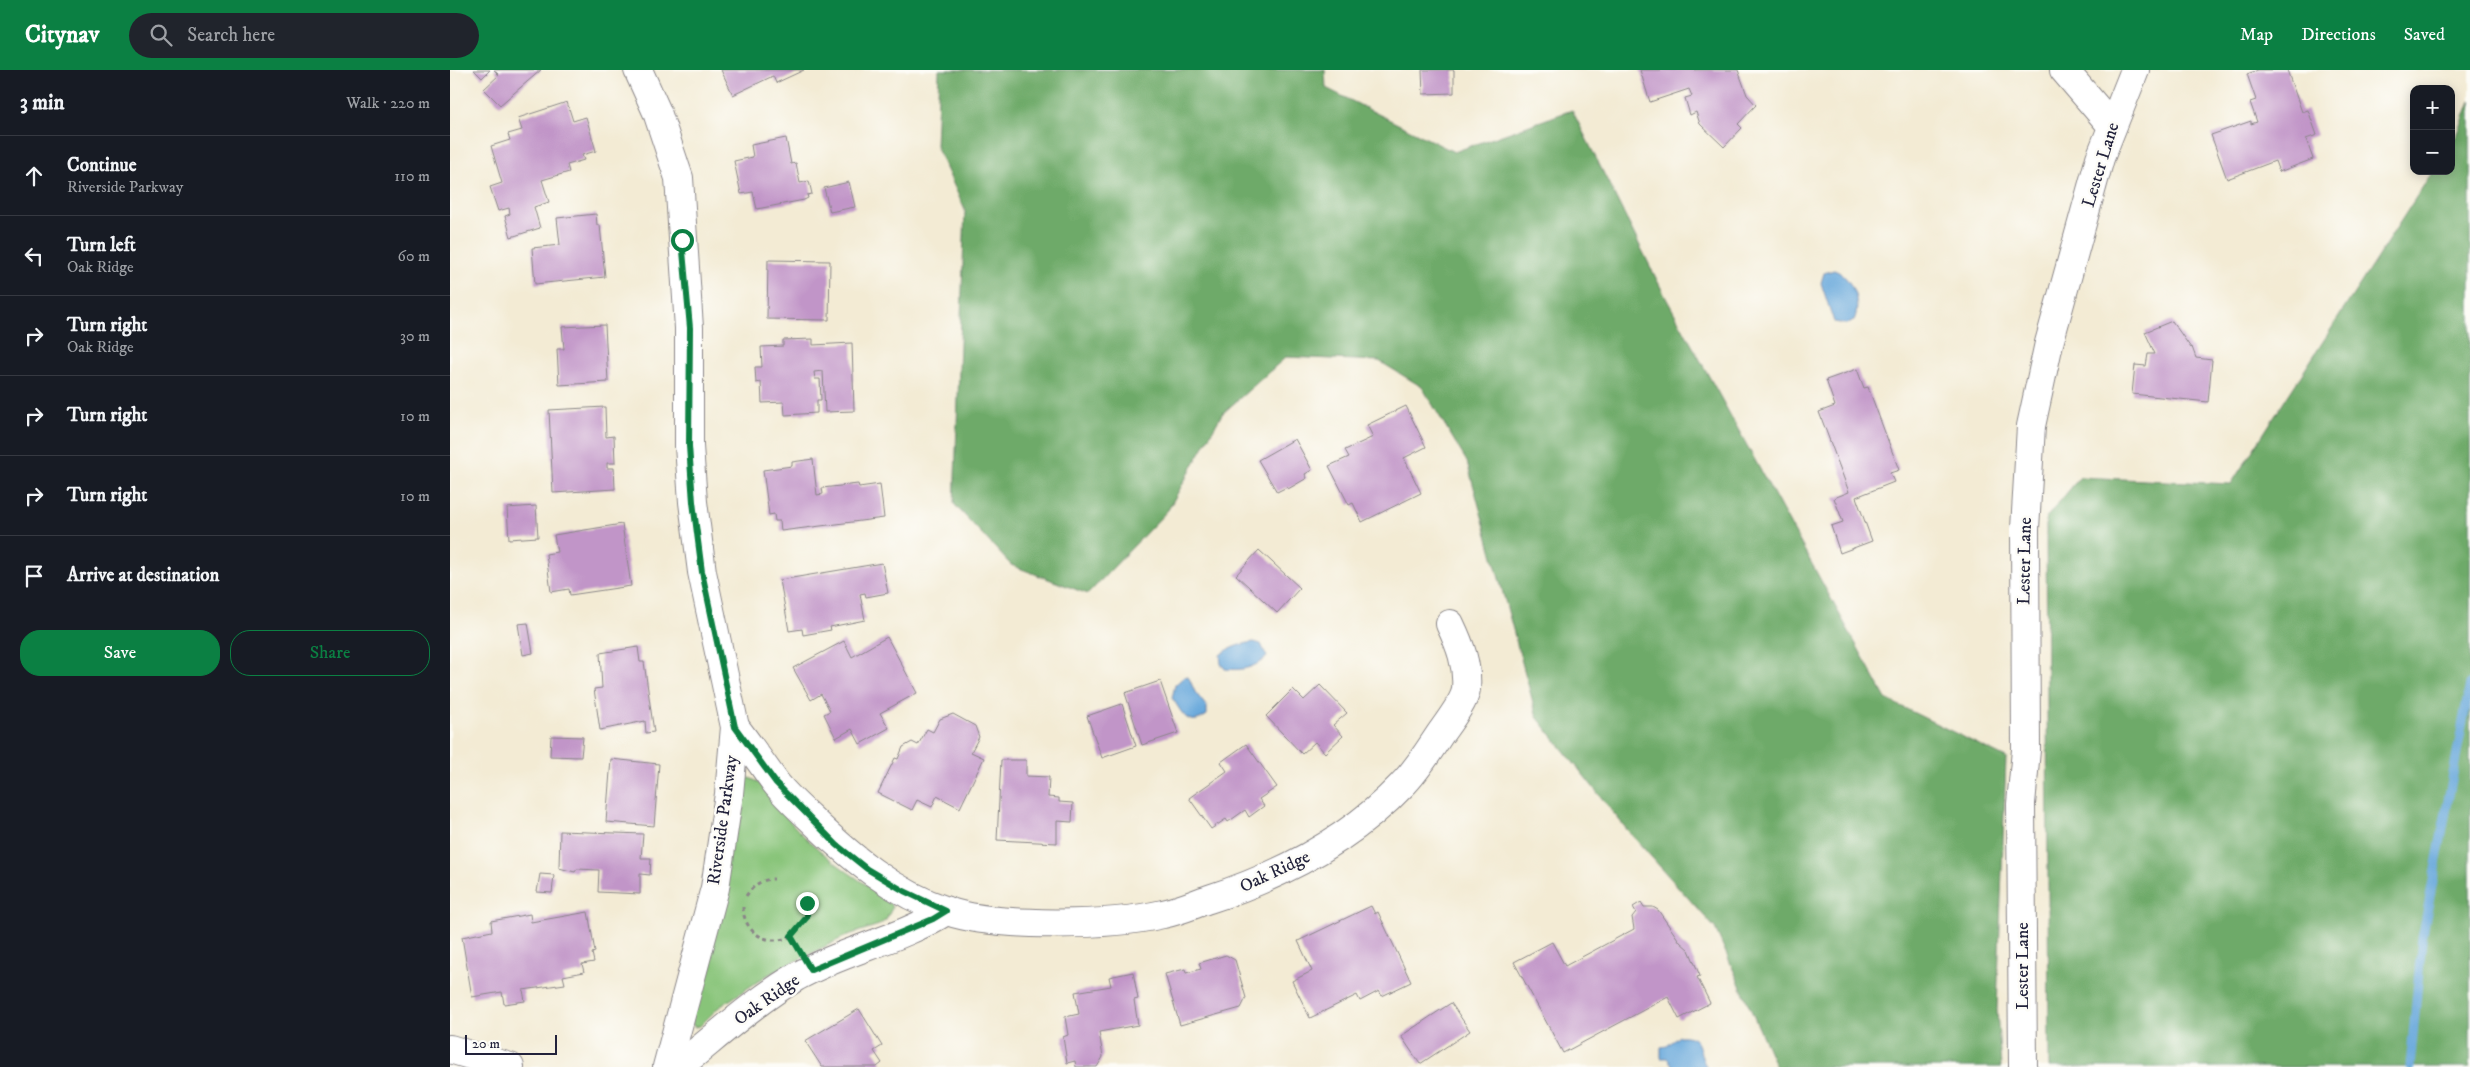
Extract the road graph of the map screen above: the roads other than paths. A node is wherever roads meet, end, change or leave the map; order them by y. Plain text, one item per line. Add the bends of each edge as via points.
1 (638, 70) edge
2 (2064, 70) edge
3 (2135, 70) edge
4 (2112, 126) junction
5 (1450, 624) dead end
6 (735, 727) junction
7 (946, 911) junction
8 (450, 1049) edge
9 (510, 1067) edge
10 (667, 1067) edge
11 (678, 1067) edge
12 (2023, 1067) edge

1 - 6 street, Riverside Parkway via 657,112 679,178 690,328 689,446 693,502 702,572
2 - 4 street
3 - 4 street, Lester Lane
4 - 12 street, Lester Lane via 2100,158 2049,343 2031,426 2025,529 2026,750 2021,804
5 - 7 street, Oak Ridge via 1463,652 1466,691 1453,714 1402,784 1346,832 1314,854 1248,886 1164,914 1101,922 1026,922
6 - 7 street, Oak Ridge via 776,783 837,845 867,869
6 - 10 street, Riverside Parkway via 715,888
7 - 11 street, Oak Ridge via 811,970 763,1000
8 - 9 street

